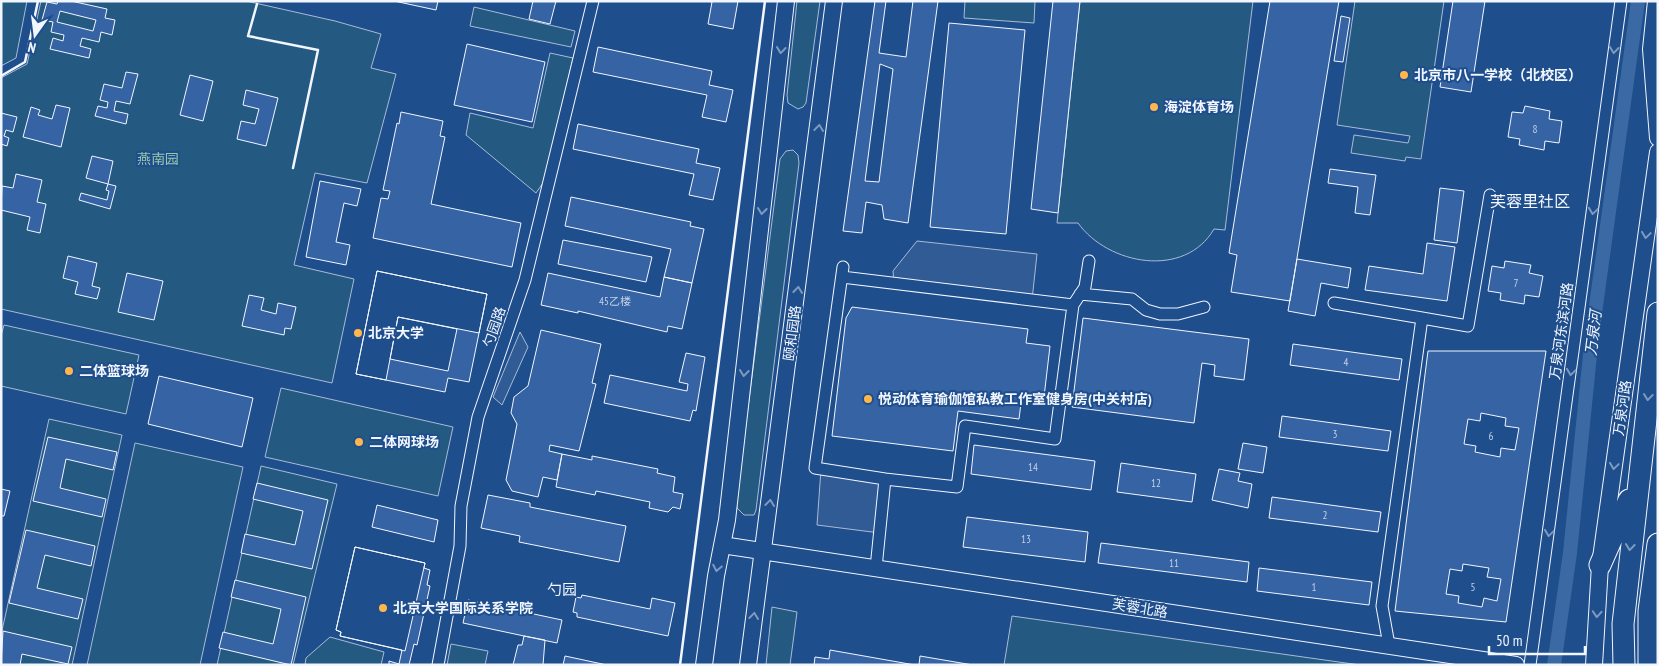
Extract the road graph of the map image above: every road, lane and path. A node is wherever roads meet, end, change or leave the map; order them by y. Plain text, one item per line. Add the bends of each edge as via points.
1 (593, 1) edge
2 (786, 1) edge
3 (834, 1) edge
4 (1621, 1) edge
5 (1656, 1) edge
6 (1658, 138) edge
7 (1658, 152) edge
8 (1490, 195) dead end
9 (1089, 261) dead end
10 (1080, 294) junction
11 (1334, 303) dead end
12 (1073, 305) junction
13 (1204, 307) dead end
14 (1658, 314) edge
15 (1422, 318) junction
16 (886, 479) junction
17 (1637, 481) junction
18 (1658, 544) edge
19 (722, 545) junction
20 (764, 551) junction
21 (1600, 565) junction
22 (876, 568) junction
23 (1389, 645) junction
24 (438, 665) edge
25 (704, 665) edge
26 (748, 665) edge
27 (1516, 665) edge
28 (1530, 665) edge
29 (1594, 665) edge
30 (1624, 665) edge
31 (1650, 665) edge

1 - 24 street, 勺园路 via 525,280 478,417 461,506 460,546
2 -> 19 street
20 -> 3 street, 颐和园路
4 -> 28 street, 万泉河东滨河路
5 - 6 street via 1651,48
7 -> 21 street, 万泉河路
8 - 15 street via 1468,326
9 - 10 street via 1085,287
10 - 12 street
10 - 13 street via 1132,299 1146,310 1160,314 1178,314
11 - 15 street
12 - 16 street via 1055,439 966,426 957,487
12 - 16 street via 842,272 815,468
14 -> 17 highway, 万泉河路
15 - 23 street via 1382,606
16 - 22 street
17 - 21 highway
17 -> 30 highway, 万泉河路 via 1622,624
18 - 31 highway via 1649,612
19 - 20 street, 芙蓉北路
19 -> 25 street
20 - 22 street, 芙蓉北路
26 -> 20 street, 颐和园路
21 -> 29 street, 万泉河路
22 - 23 street, 芙蓉北路
23 - 27 street, 芙蓉北路

